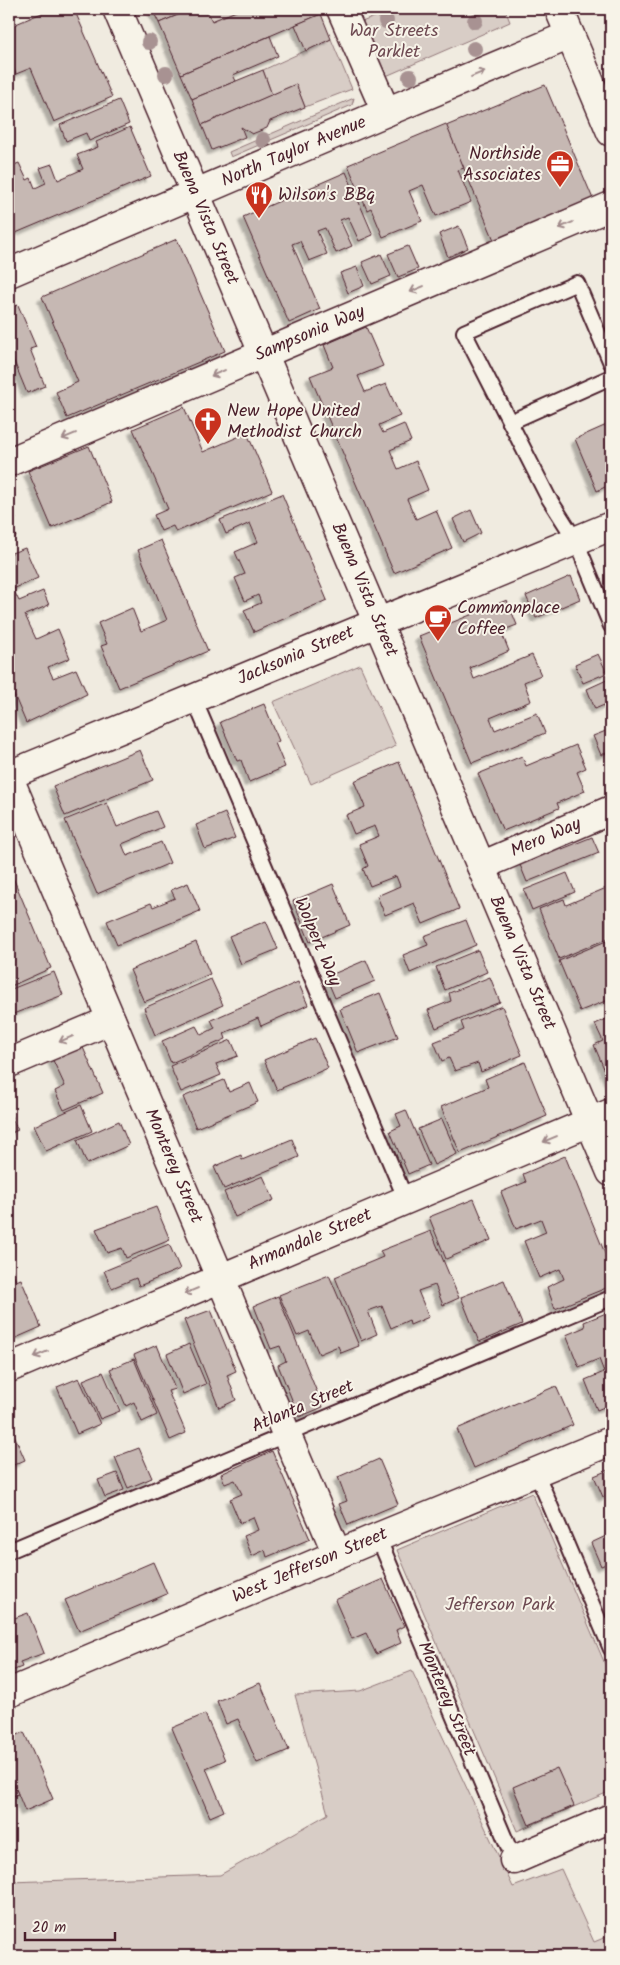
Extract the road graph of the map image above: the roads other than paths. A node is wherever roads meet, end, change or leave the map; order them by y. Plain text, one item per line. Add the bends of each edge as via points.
1 (117, 9) edge
2 (341, 9) edge
3 (559, 9) edge
4 (570, 35) junction
5 (386, 112) junction
6 (611, 132) edge
7 (196, 194) junction
8 (611, 206) edge
9 (11, 267) edge
10 (263, 354) junction
11 (611, 364) edge
12 (611, 377) edge
13 (510, 422) junction
14 (9, 462) edge
15 (611, 526) edge
16 (576, 541) junction
17 (378, 622) junction
18 (611, 626) edge
19 (194, 699) junction
20 (9, 777) edge
21 (611, 810) edge
22 (481, 866) junction
23 (111, 1020) junction
24 (9, 1063) edge
25 (601, 1118) edge
26 (611, 1172) edge
27 (406, 1200) junction
28 (220, 1278) junction
29 (611, 1298) edge
30 (9, 1368) edge
31 (287, 1434) junction
32 (611, 1441) edge
33 (536, 1472) junction
34 (378, 1537) junction
35 (9, 1551) edge
36 (337, 1554) junction
37 (611, 1649) edge
38 (9, 1694) edge
39 (611, 1818) edge
40 (514, 1860) joint

1 - 7 street, Buena Vista Street
2 - 5 street
3 - 4 street
5 -> 4 street, North Taylor Avenue
4 - 6 street
5 - 7 street, North Taylor Avenue
7 - 9 street, North Taylor Avenue
7 - 10 street, Buena Vista Street
8 -> 10 street, Sampsonia Way
10 -> 14 street, Sampsonia Way
10 - 17 street, Buena Vista Street
11 - 13 lane via 577,283 464,332
12 - 13 lane
13 - 16 lane via 548,497
15 - 16 street, Jacksonia Street
16 - 17 street, Jacksonia Street
16 - 18 lane
17 - 19 street, Jacksonia Street
17 - 22 street, Buena Vista Street
19 - 20 street, Jacksonia Street
19 - 27 lane, Wolpert Way
20 - 23 street, Monterey Street
21 - 22 street, Mero Way
22 - 25 street, Buena Vista Street
23 -> 24 street
23 - 28 street, Monterey Street
25 - 26 street, Buena Vista Street
25 -> 27 street, Armandale Street
27 - 28 street, Armandale Street
28 -> 30 street, Armandale Street
28 - 31 street, Monterey Street
29 - 31 lane, Atlanta Street
31 - 35 lane, Atlanta Street
31 - 36 street, Monterey Street
32 - 33 street, West Jefferson Street
33 - 34 street, West Jefferson Street
33 - 37 lane
34 - 36 street, West Jefferson Street
34 - 40 lane, Monterey Street
36 - 38 street, West Jefferson Street
39 - 40 street

